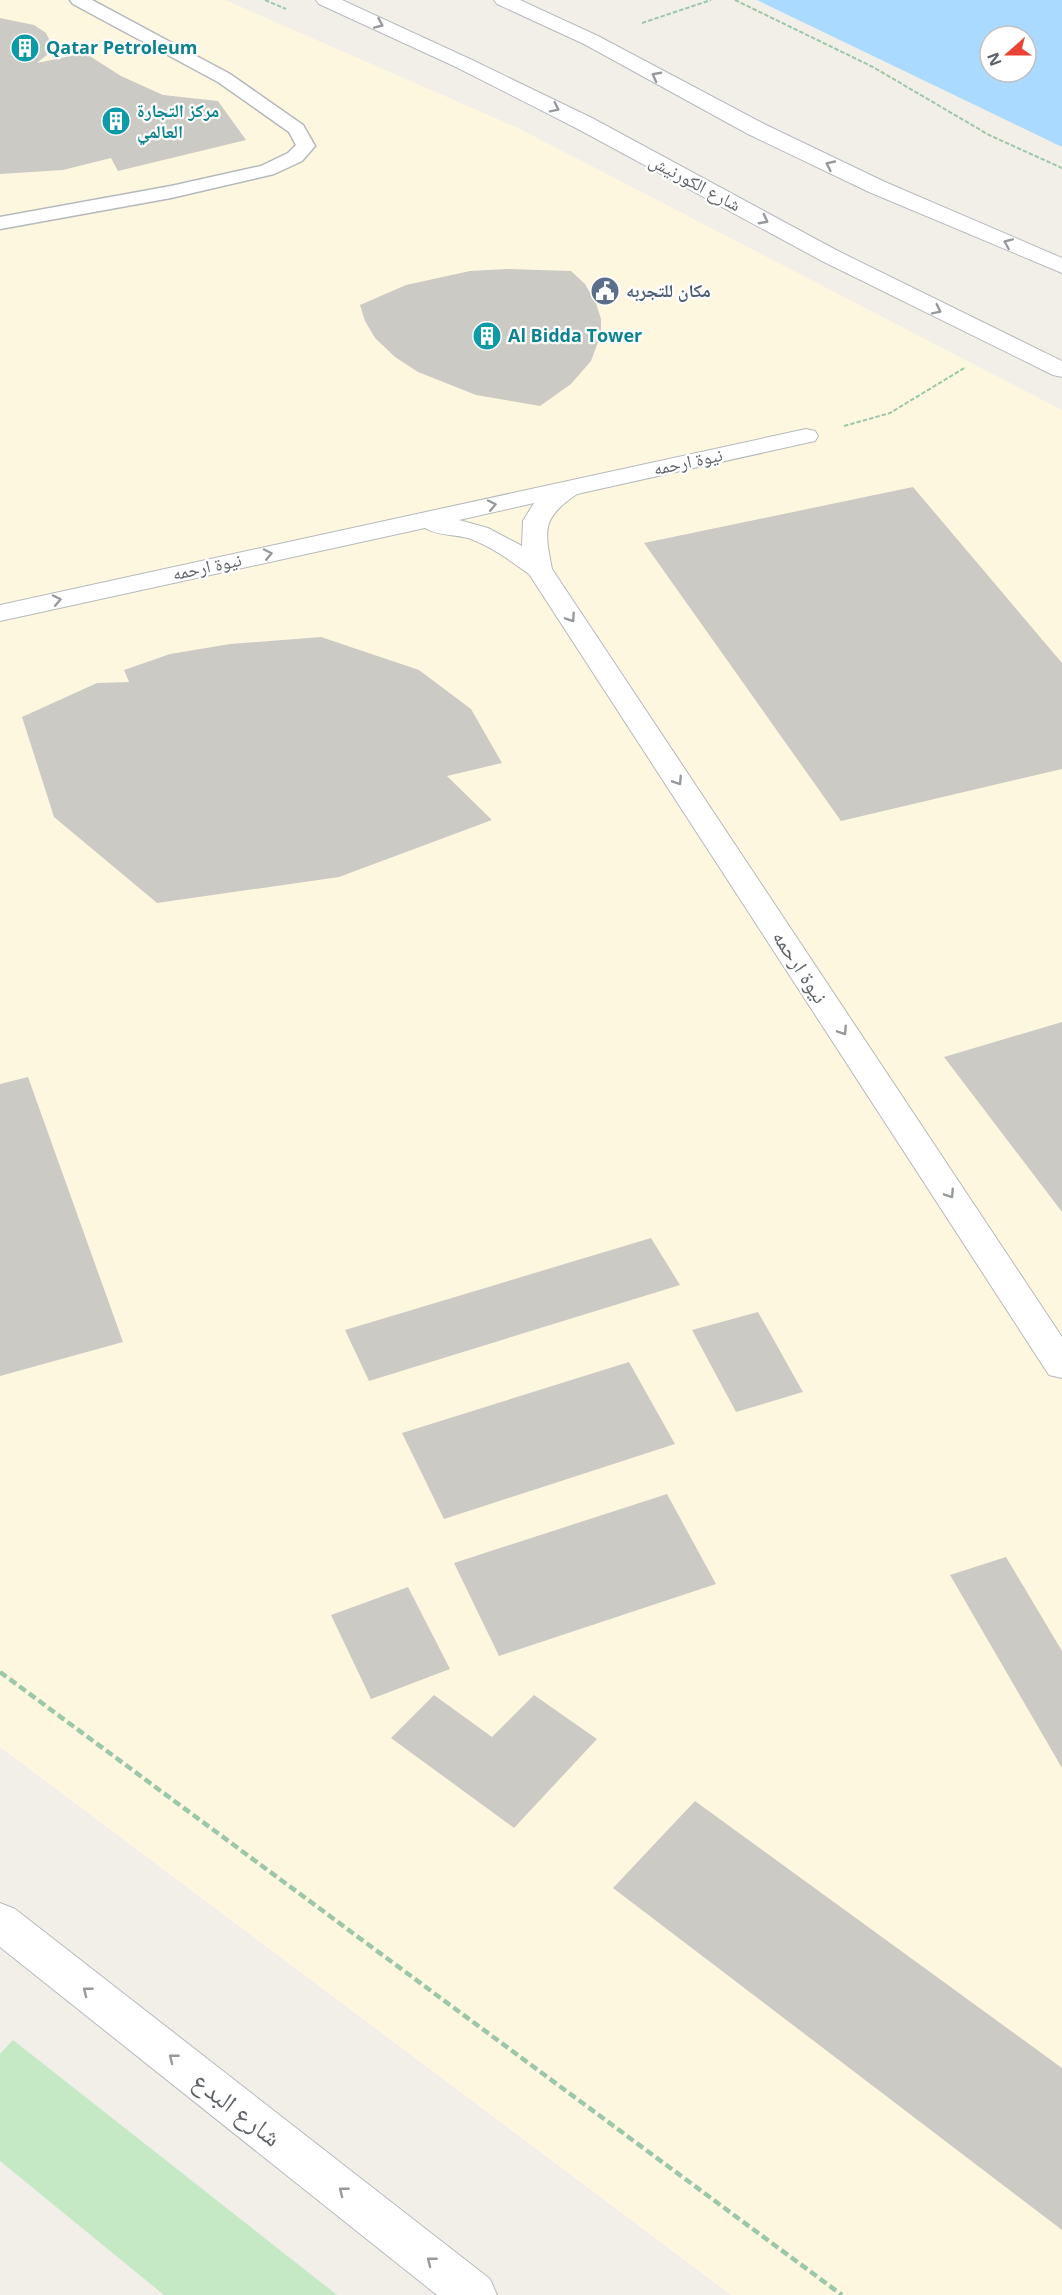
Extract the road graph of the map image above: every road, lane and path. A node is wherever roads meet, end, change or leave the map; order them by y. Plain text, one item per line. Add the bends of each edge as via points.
1 (79, 0) edge
2 (326, 0) edge
3 (504, 0) edge
4 (735, 0) edge
5 (1062, 168) edge
6 (0, 223) edge
7 (1062, 266) edge
8 (1005, 344) junction
9 (1062, 370) edge
10 (806, 436) joint
11 (569, 488) junction
12 (414, 522) junction
13 (539, 569) junction
14 (0, 613) edge
15 (1062, 1365) edge
16 (0, 1672) edge
17 (0, 1922) edge
18 (474, 2295) edge
19 (842, 2295) edge

1 - 6 lane via 224,78 296,129 306,146 295,157 267,170
2 -> 8 main road, شارع الكورنيش via 585,123 830,256
7 -> 3 main road via 877,187 766,134 591,40
4 - 5 path via 873,67 989,135
8 - 9 main road, شارع الكورنيش
8 - 10 path via 890,413
10 - 11 main road, نيوة ارحمه
12 -> 11 main road, نيوة ارحمه
11 - 13 main road, نيوة ارحمه via 535,518 533,541
12 - 13 main road, نيوة ارحمه via 474,530 494,538
14 -> 12 main road, نيوة ارحمه
13 -> 15 main road, نيوة ارحمه
16 - 19 path
18 -> 17 main road, شارع البدع

